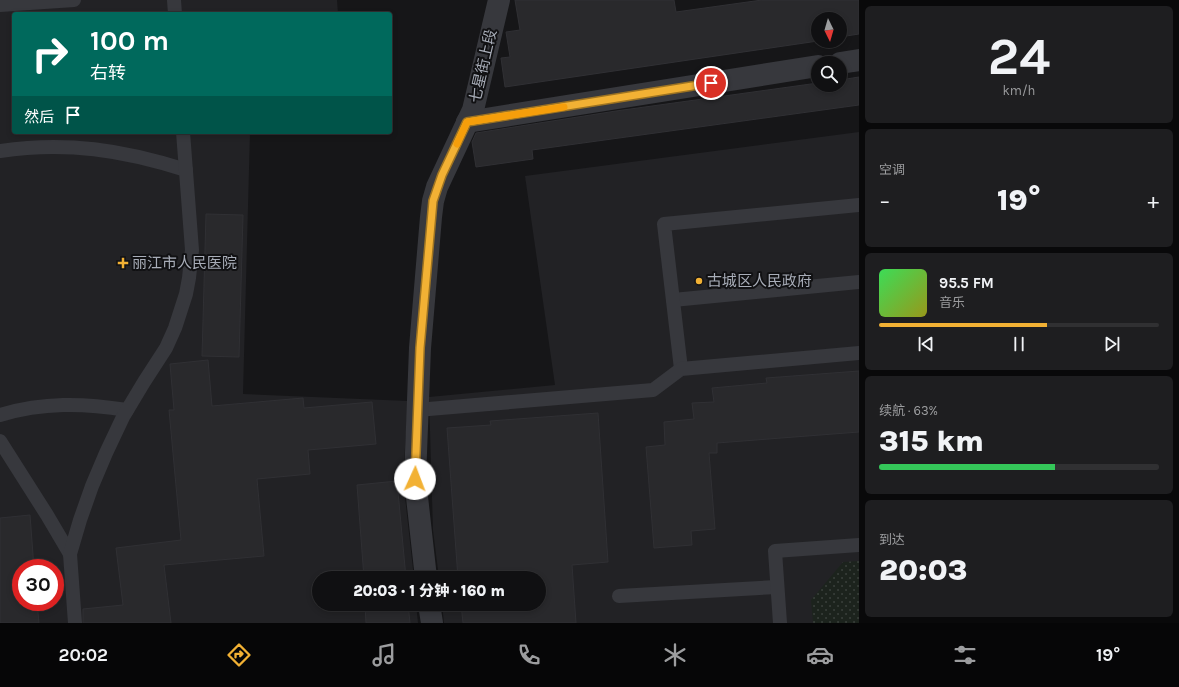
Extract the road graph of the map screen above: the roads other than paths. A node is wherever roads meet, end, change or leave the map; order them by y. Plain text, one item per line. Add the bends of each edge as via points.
1 (74, 0) edge
2 (174, 0) edge
3 (499, 0) edge
4 (0, 5) edge
5 (175, 12) edge
6 (859, 60) edge
7 (847, 62) edge
8 (811, 67) edge
9 (467, 122) junction
10 (183, 134) edge
11 (0, 152) edge
12 (186, 170) junction
13 (859, 205) edge
14 (859, 282) edge
15 (673, 300) junction
16 (859, 354) edge
17 (681, 369) junction
18 (127, 410) junction
19 (417, 410) junction
20 (0, 415) edge
21 (0, 441) edge
22 (4, 454) edge
23 (859, 545) edge
24 (70, 554) junction
25 (425, 571) edge
26 (777, 587) junction
27 (619, 596) dead end
28 (430, 611) edge
29 (75, 623) edge
30 (432, 623) edge
31 (780, 623) edge

1 - 4 lane
2 - 5 lane
3 - 9 street, 七星街上段 via 473,110
6 - 7 street
8 - 9 street
9 - 19 street, 七星街上段 via 442,175 433,201
10 - 12 lane
11 - 12 lane via 48,147 83,148 118,152
12 - 18 lane via 192,250 183,306 166,348
13 - 15 lane via 664,224
14 - 15 lane
15 - 17 lane
16 - 17 lane
17 - 19 lane via 653,390
18 - 20 lane via 96,405 64,404
18 - 24 lane via 92,486
19 - 25 street, 七星街上段 via 415,479
21 - 22 lane
22 - 24 lane via 47,515
23 - 26 lane via 775,551
24 - 29 lane
26 - 27 lane
26 - 31 lane
28 - 30 street

